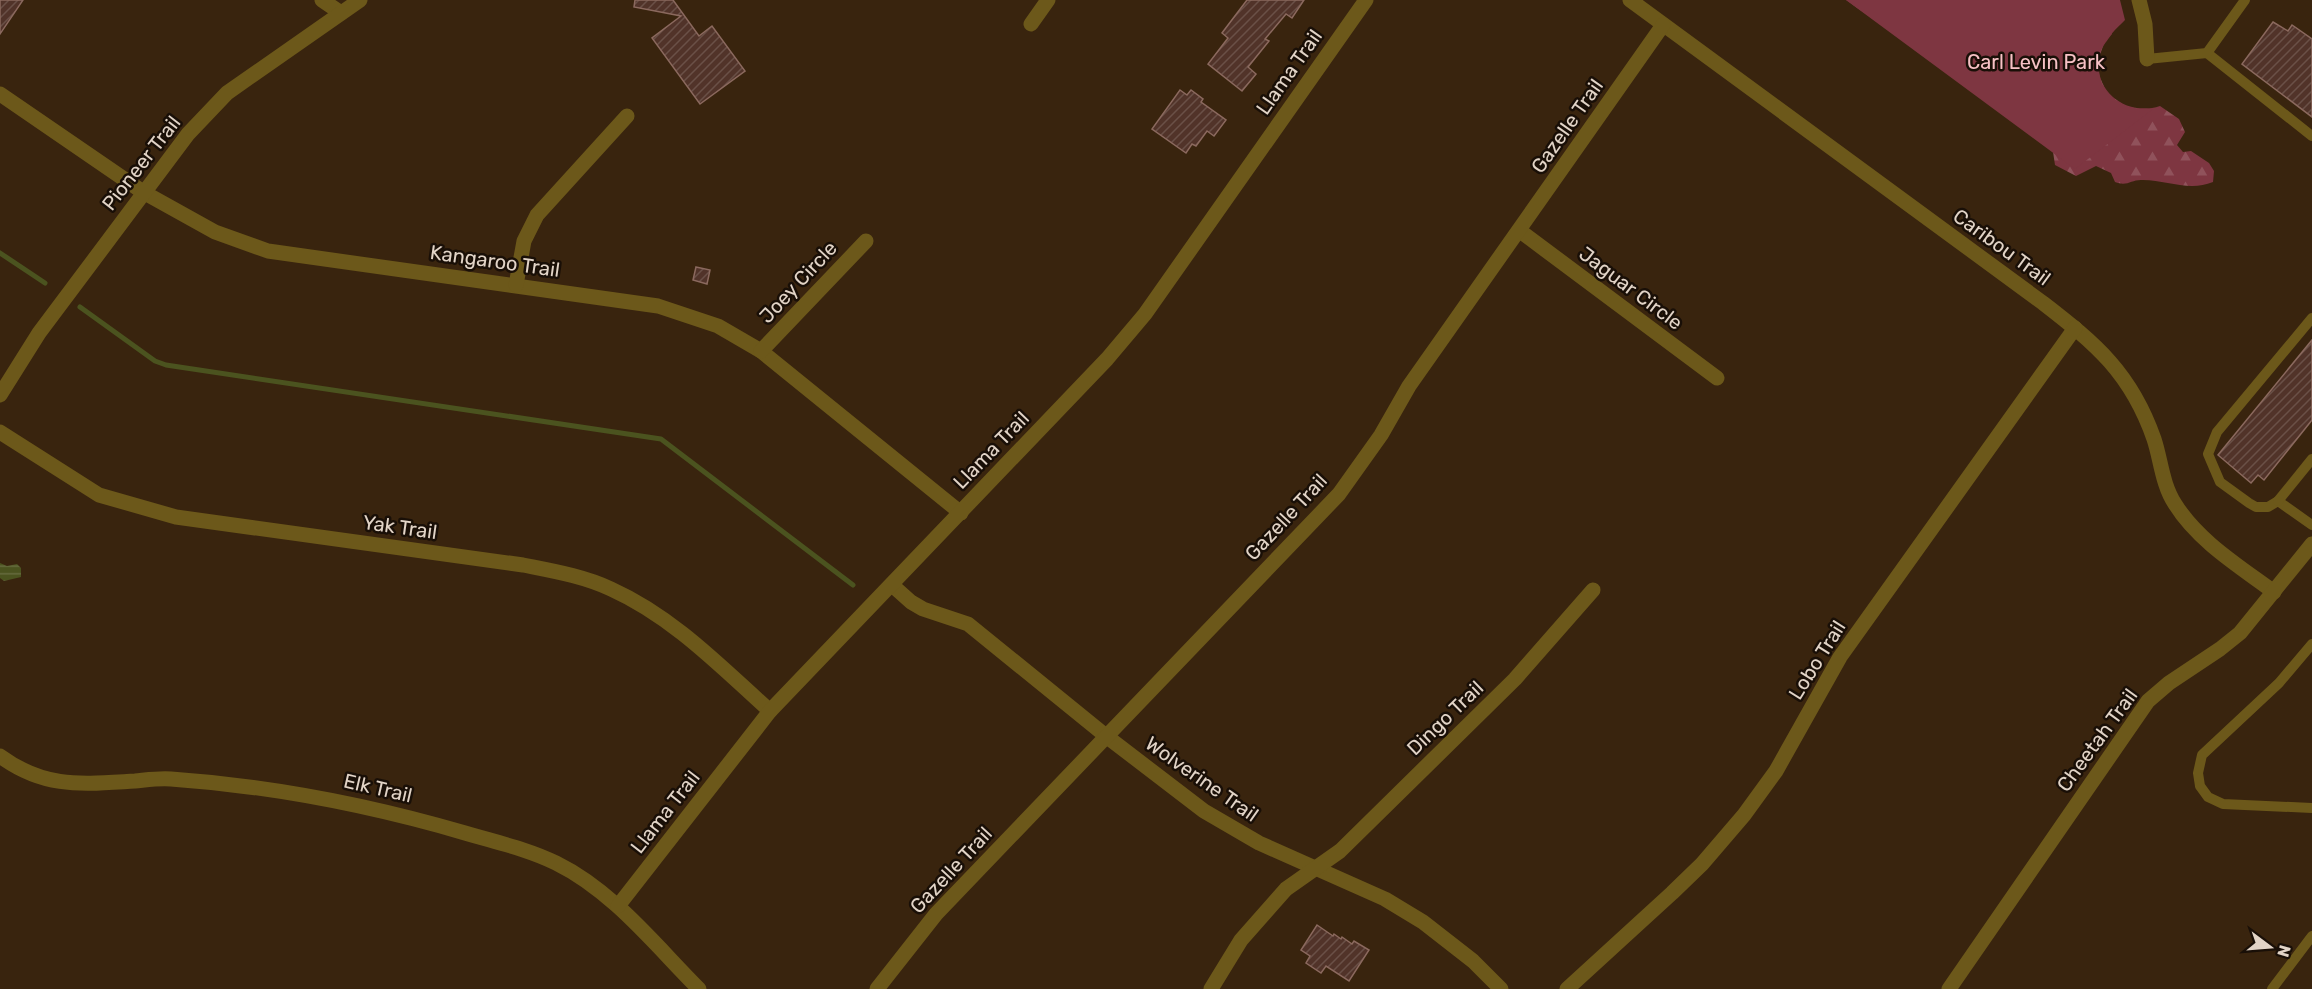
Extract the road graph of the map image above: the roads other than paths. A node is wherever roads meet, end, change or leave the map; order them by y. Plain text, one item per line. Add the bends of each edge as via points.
1 (322, 0) edge
2 (360, 0) edge
3 (1048, 0) edge
4 (1366, 0) edge
5 (1630, 0) edge
6 (2139, 0) edge
7 (2245, 0) edge
8 (341, 13) junction
9 (1031, 24) dead end
10 (1663, 25) junction
11 (2207, 53) junction
12 (2147, 59) joint
13 (0, 94) edge
14 (627, 116) dead end
15 (2312, 136) edge
16 (143, 192) junction
17 (1520, 231) junction
18 (866, 241) dead end
19 (516, 285) junction
20 (2312, 318) edge
21 (2075, 328) junction
22 (761, 351) junction
23 (1717, 378) dead end
24 (0, 395) edge
25 (0, 432) edge
26 (2312, 459) edge
27 (2278, 501) junction
28 (961, 513) junction
29 (2312, 525) edge
30 (2310, 551) edge
31 (892, 585) junction
32 (1593, 590) dead end
33 (2274, 592) junction
34 (2312, 644) edge
35 (770, 711) junction
36 (1106, 736) junction
37 (0, 756) edge
38 (2312, 808) edge
39 (1317, 867) junction
40 (618, 906) junction
41 (2312, 936) edge
42 (699, 989) edge
43 (877, 989) edge
44 (1211, 989) edge
45 (1501, 989) edge
46 (1567, 989) edge
47 (1949, 989) edge
48 (2272, 989) edge

1 - 8 street
2 - 8 street, Pioneer Trail
3 - 9 street
4 - 28 street, Llama Trail via 1145,314
5 - 10 street, Caribou Trail
6 - 12 street
7 - 11 lane
8 - 16 street, Pioneer Trail via 227,93 188,134
10 - 17 street, Gazelle Trail
10 - 21 street, Caribou Trail
11 - 12 lane
11 - 15 lane
13 - 16 street, Kangaroo Trail
14 - 19 street via 537,215 524,241
16 - 19 street, Kangaroo Trail via 214,232 268,250
16 - 24 street, Pioneer Trail via 39,333
17 - 23 street, Jaguar Circle
17 - 36 street, Gazelle Trail via 1409,386 1381,435 1339,494
18 - 22 street, Joey Circle
19 - 22 street, Kangaroo Trail via 658,306 718,326
20 - 27 lane via 2217,432 2208,454 2220,482 2249,503 2268,507
21 - 33 street, Caribou Trail via 2105,354 2139,404 2165,483 2189,524
21 - 46 street, Lobo Trail via 1840,657 1776,771 1744,814 1679,886
22 - 28 street, Kangaroo Trail
25 - 35 street, Yak Trail via 99,495 176,517 523,565 566,573 610,588 683,632
26 - 27 lane
27 - 29 lane
28 - 31 street, Llama Trail
30 - 33 street, Cheetah Trail
31 - 35 street, Llama Trail
31 - 36 street, Wolverine Trail via 923,609 968,624
32 - 39 street, Dingo Trail via 1515,679 1340,851
33 - 47 street, Cheetah Trail via 2240,633 2148,701
34 - 38 lane via 2279,682 2202,754 2198,773 2200,786 2208,797 2223,804
35 - 40 street, Llama Trail
36 - 39 street, Wolverine Trail via 1204,811 1259,843
36 - 43 street, Gazelle Trail via 936,914
37 - 40 street, Elk Trail via 27,773 58,783 167,778 242,784 320,796 412,818 556,863
39 - 44 street, Dingo Trail via 1286,889 1241,940
39 - 45 street, Wolverine Trail via 1423,922
40 - 42 street, Elk Trail
41 - 48 lane

